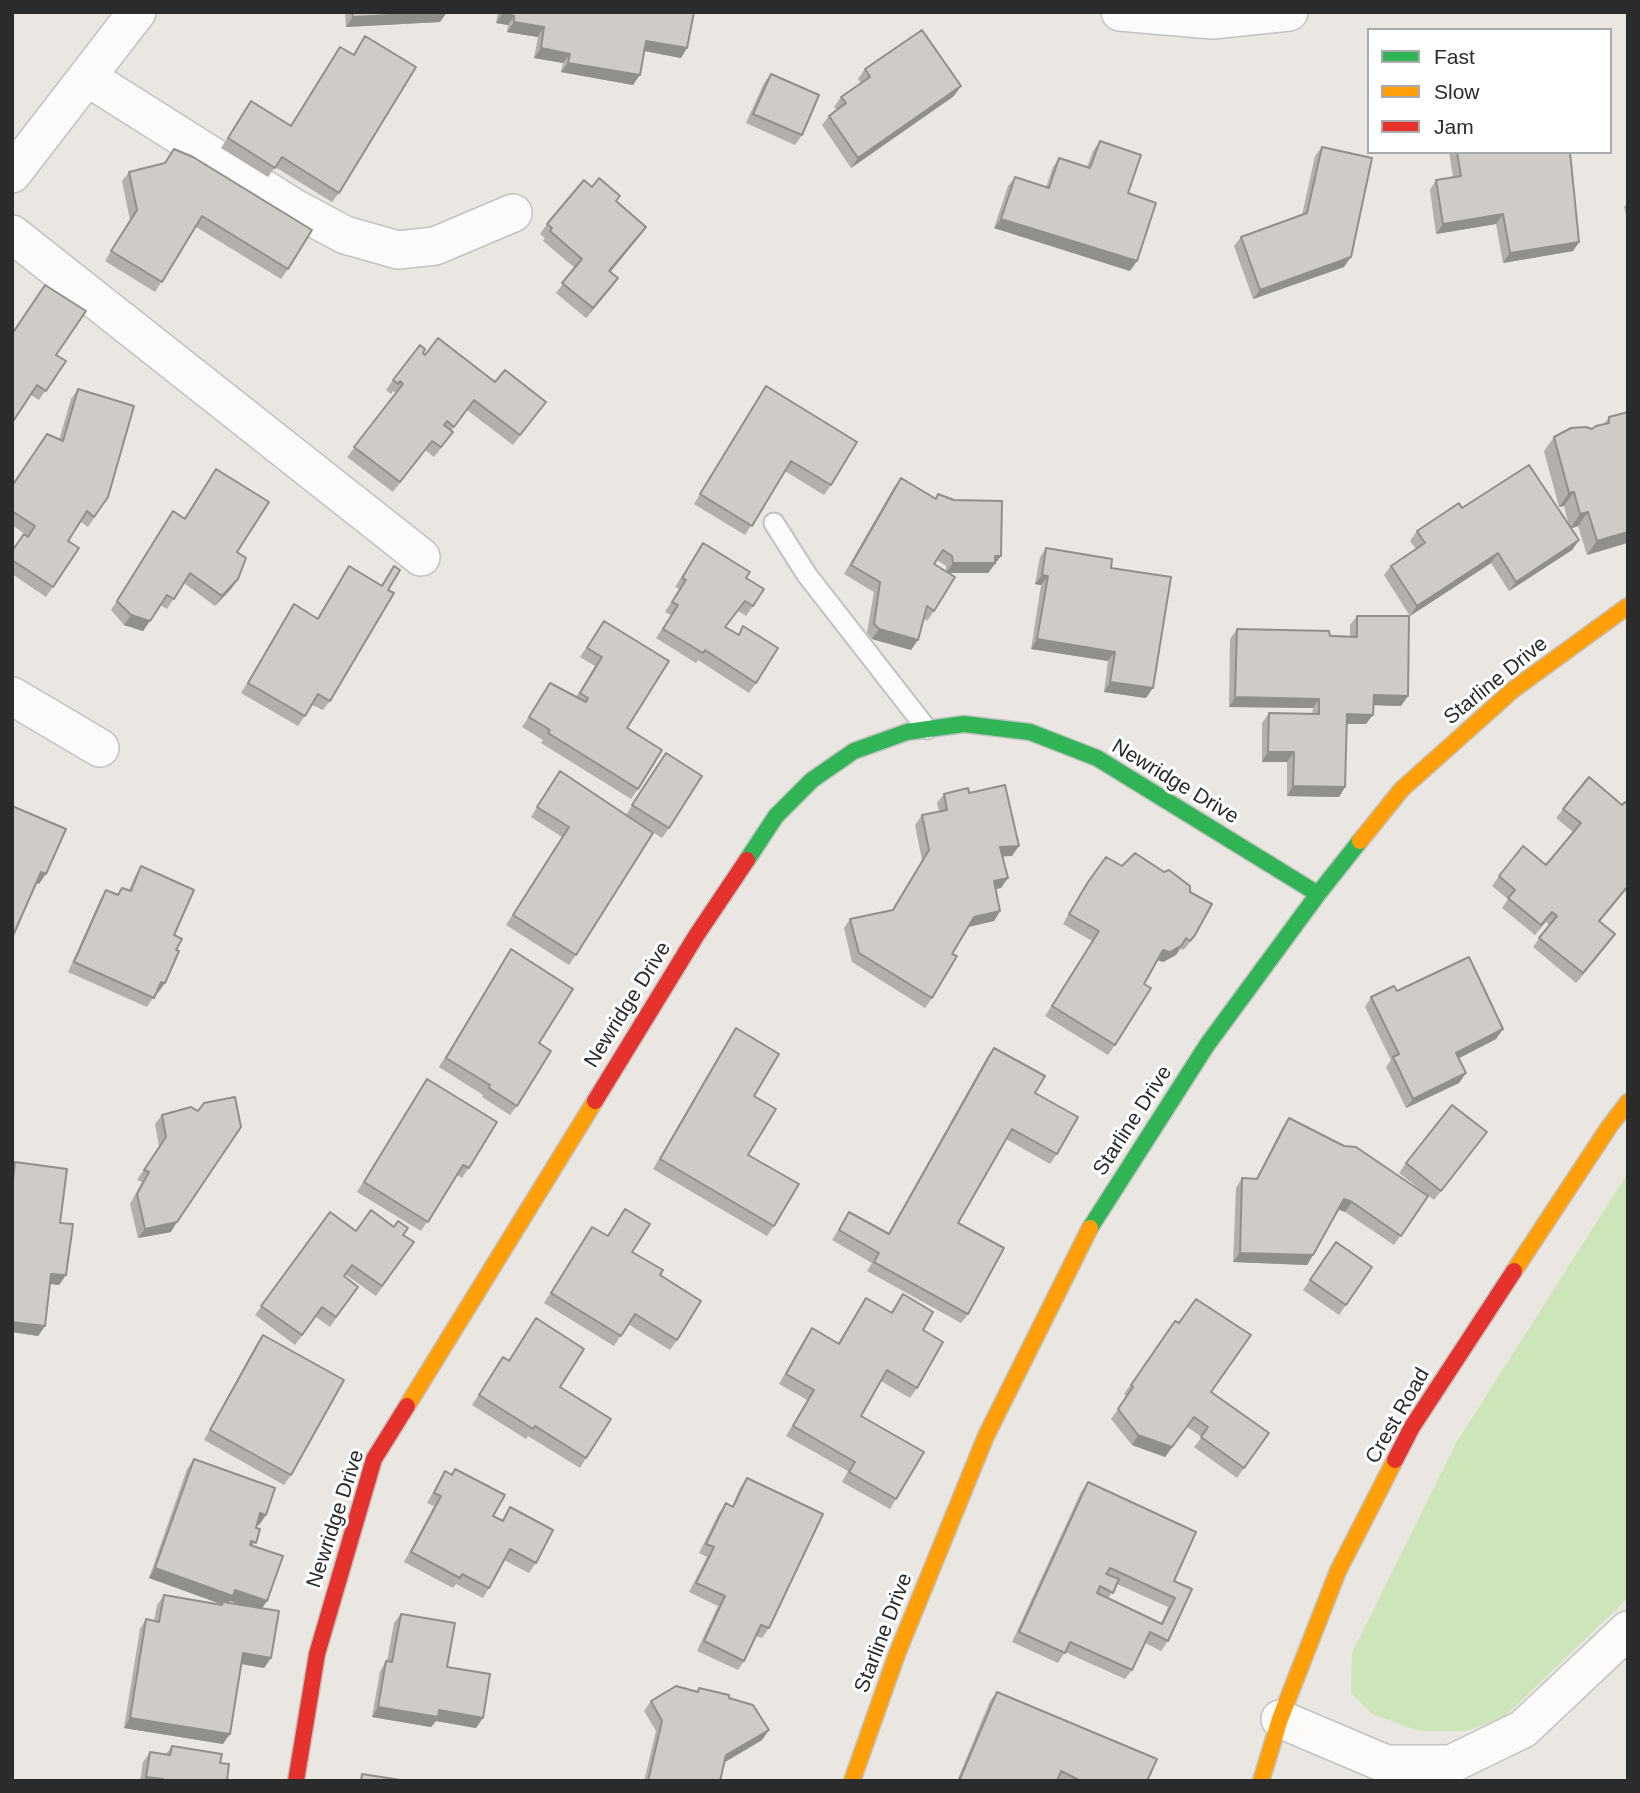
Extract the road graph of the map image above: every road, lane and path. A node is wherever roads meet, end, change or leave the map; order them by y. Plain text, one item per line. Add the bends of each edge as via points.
1 (137, 12) edge
2 (1120, 12) edge
3 (1289, 12) edge
4 (87, 77) junction
5 (12, 174) edge
6 (513, 213) dead end
7 (12, 234) edge
8 (774, 523) dead end
9 (421, 557) dead end
10 (1628, 606) edge
11 (12, 696) edge
12 (927, 729) junction
13 (100, 747) dead end
14 (1318, 894) junction
15 (1628, 1102) edge
16 (1628, 1630) edge
17 (1280, 1719) junction
18 (296, 1781) edge
19 (852, 1781) edge
20 (1261, 1781) edge

1 - 4 street
2 - 3 street via 1212,20
4 - 5 street
4 - 6 street via 345,235 398,250 435,246
7 - 9 street
8 - 12 lane via 807,575
10 - 14 street, Starline Drive via 1514,690 1402,789
11 - 13 street
12 - 14 street, Newridge Drive via 964,724 1030,732 1097,758
12 - 18 street, Newridge Drive via 854,751 811,780 776,816 681,959 374,1459 317,1654
14 - 19 street, Starline Drive via 1207,1045 1089,1230 986,1436 897,1654
15 - 17 street, Crest Road via 1412,1427 1338,1571
16 - 17 street via 1523,1730 1451,1764 1386,1763
17 - 20 street, Crest Road

